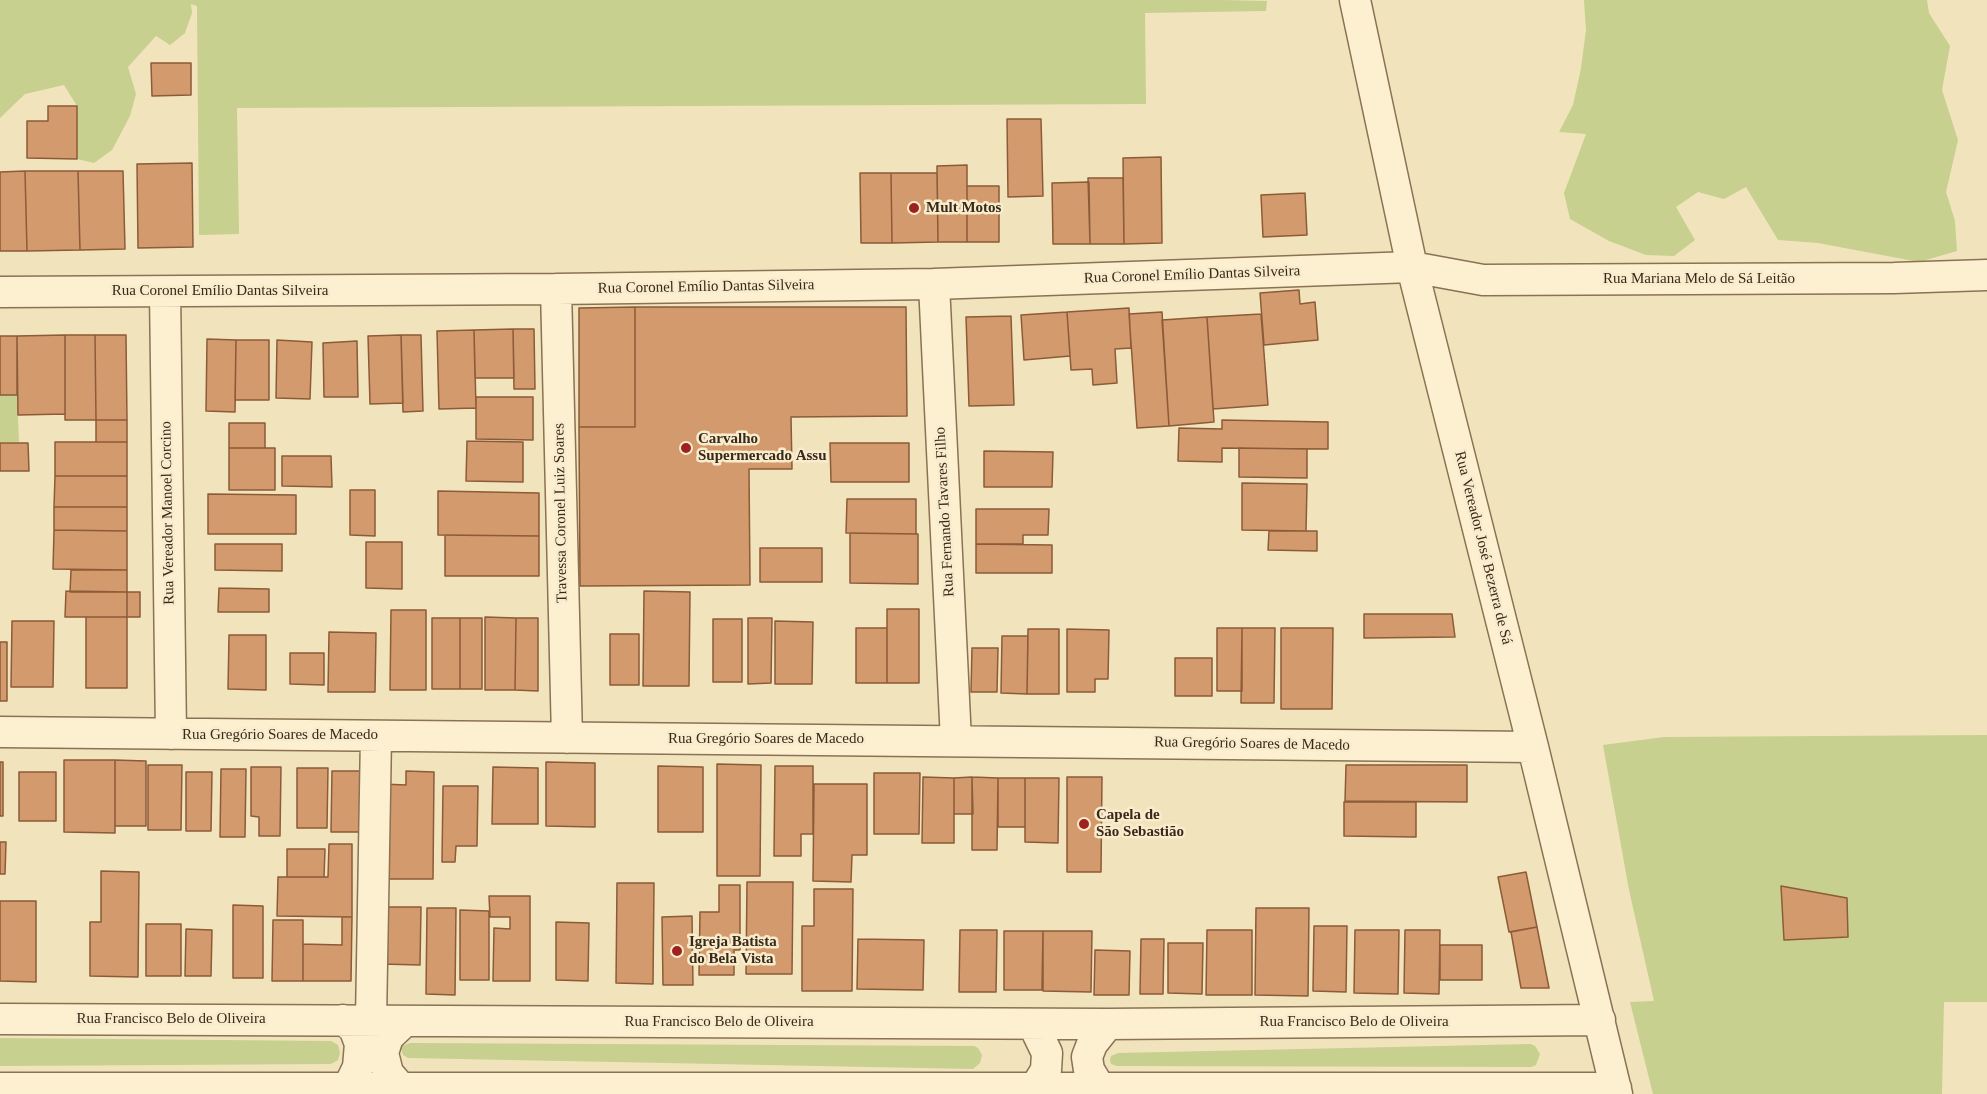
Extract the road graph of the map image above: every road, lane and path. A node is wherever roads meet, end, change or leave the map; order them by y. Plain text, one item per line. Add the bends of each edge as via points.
1 (1355, 0) edge
2 (1412, 267) junction
3 (1987, 275) edge
4 (934, 284) junction
5 (556, 289) junction
6 (0, 292) edge
7 (165, 292) junction
8 (0, 732) edge
9 (171, 734) junction
10 (376, 736) junction
11 (567, 738) junction
12 (956, 741) junction
13 (1533, 747) junction
14 (0, 1019) edge
15 (357, 1020) junction
16 (1600, 1020) junction
17 (405, 1021) junction
18 (1033, 1024) junction
19 (1108, 1024) junction
20 (400, 1087) junction
21 (0, 1088) edge
22 (1035, 1088) junction
23 (1100, 1088) junction
24 (337, 1090) edge
25 (93, 1091) edge
26 (1617, 1091) edge

1 - 2 street, Rua Vereador José Bezerra de Sá
2 - 3 street, Rua Mariana Melo de Sá Leitão via 1483,280
2 - 4 street, Rua Coronel Emílio Dantas Silveira
2 - 13 street, Rua Vereador José Bezerra de Sá
4 - 5 street, Rua Coronel Emílio Dantas Silveira
4 - 12 street, Rua Fernando Tavares Filho
5 - 7 street, Rua Coronel Emílio Dantas Silveira
5 - 11 street, Travessa Coronel Luiz Soares
6 - 7 street, Rua Coronel Emílio Dantas Silveira
7 - 9 street, Rua Vereador Manoel Corcino
8 - 9 street, Rua Gregório Soares de Macedo
9 - 10 street, Rua Gregório Soares de Macedo
10 - 11 street, Rua Gregório Soares de Macedo
10 - 15 street
11 - 12 street, Rua Gregório Soares de Macedo
12 - 13 street, Rua Gregório Soares de Macedo
13 - 16 street, Rua Vereador José Bezerra de Sá
14 - 15 street, Rua Francisco Belo de Oliveira
15 - 17 street, Rua Francisco Belo de Oliveira
15 - 24 street via 354,1028 360,1060
16 - 19 street, Rua Francisco Belo de Oliveira
16 - 26 street, Rua Vereador José Bezerra de Sá
17 - 18 street, Rua Francisco Belo de Oliveira
17 - 20 street via 388,1037 383,1053 388,1073
18 - 19 street, Rua Francisco Belo de Oliveira
18 - 22 street via 1047,1053 1046,1070
19 - 23 street via 1087,1057 1089,1070
20 - 22 street
20 - 24 street
21 - 25 street
22 - 23 street
23 - 26 street
24 - 25 street

